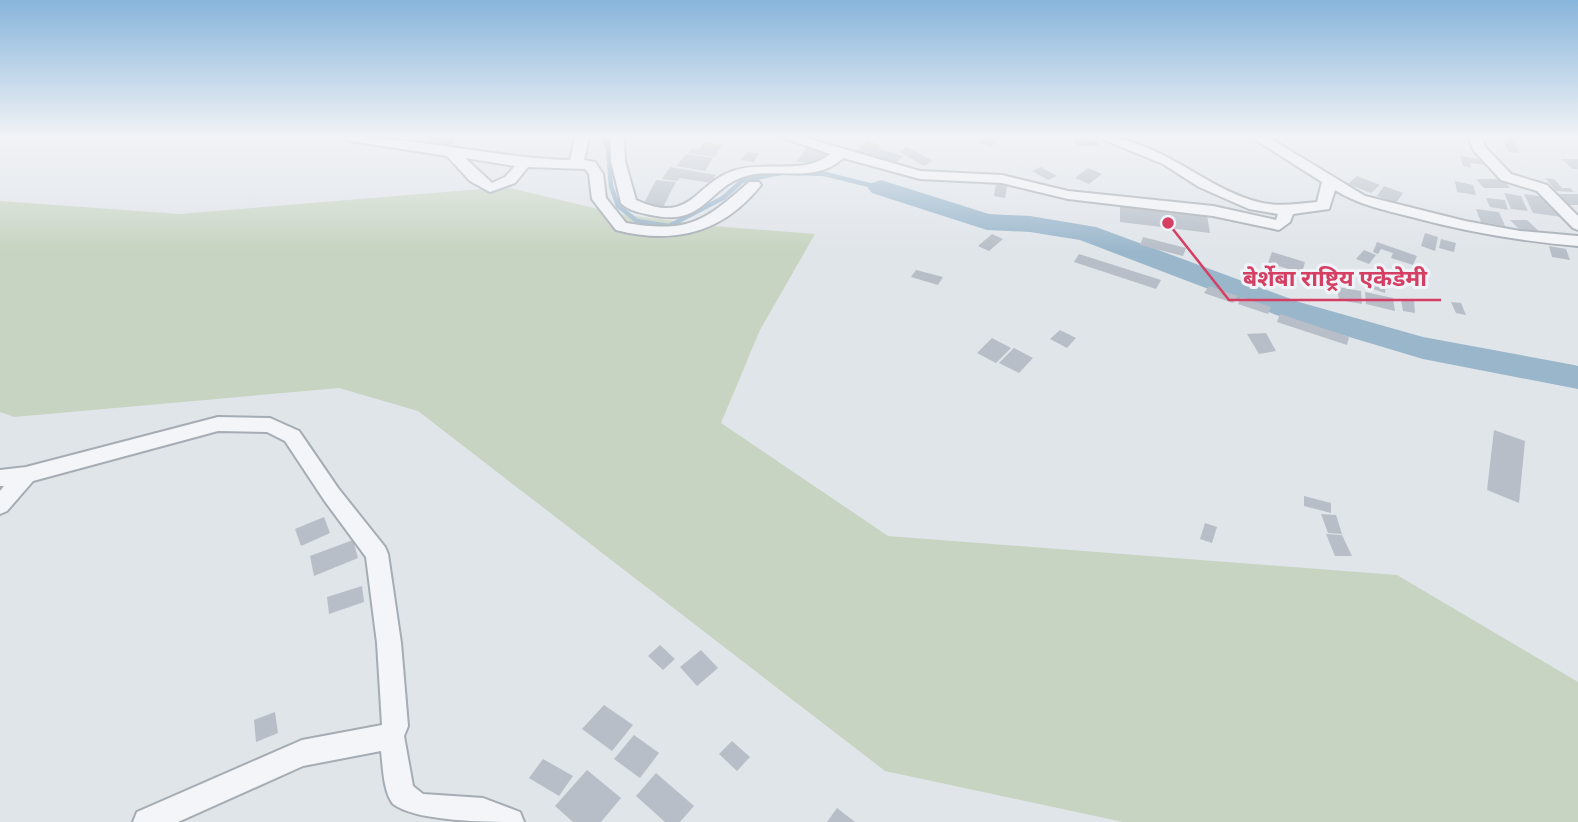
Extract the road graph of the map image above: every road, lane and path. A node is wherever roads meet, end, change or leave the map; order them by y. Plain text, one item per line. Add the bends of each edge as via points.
1 (473, 175) edge
2 (516, 175) edge
3 (596, 175) edge
4 (622, 175) edge
5 (733, 175) edge
6 (942, 175) edge
7 (1193, 175) edge
8 (1322, 175) edge
9 (1504, 175) edge
10 (1330, 180) junction
11 (754, 185) dead end
12 (1286, 210) junction
13 (1578, 225) edge
14 (1578, 241) edge
15 (26, 475) junction
16 (0, 478) edge
17 (0, 505) edge
18 (391, 736) junction
19 (147, 822) edge
20 (510, 822) edge

1 - 2 street via 490,188
3 - 11 street via 599,200 621,228 677,234 699,228
4 - 5 street via 629,203 645,211 675,213 698,204
6 - 12 street via 1002,179 1068,195 1179,206 1279,225
7 - 12 street via 1235,199
8 - 10 street
9 - 13 street via 1542,188
10 - 12 street via 1324,206
10 - 14 street via 1360,199 1464,226
15 - 16 street
15 - 17 street
15 - 18 street via 218,424 270,425 292,436 377,554 389,643 395,726
18 - 19 street via 302,753
18 - 20 street via 401,793 415,805 483,813

